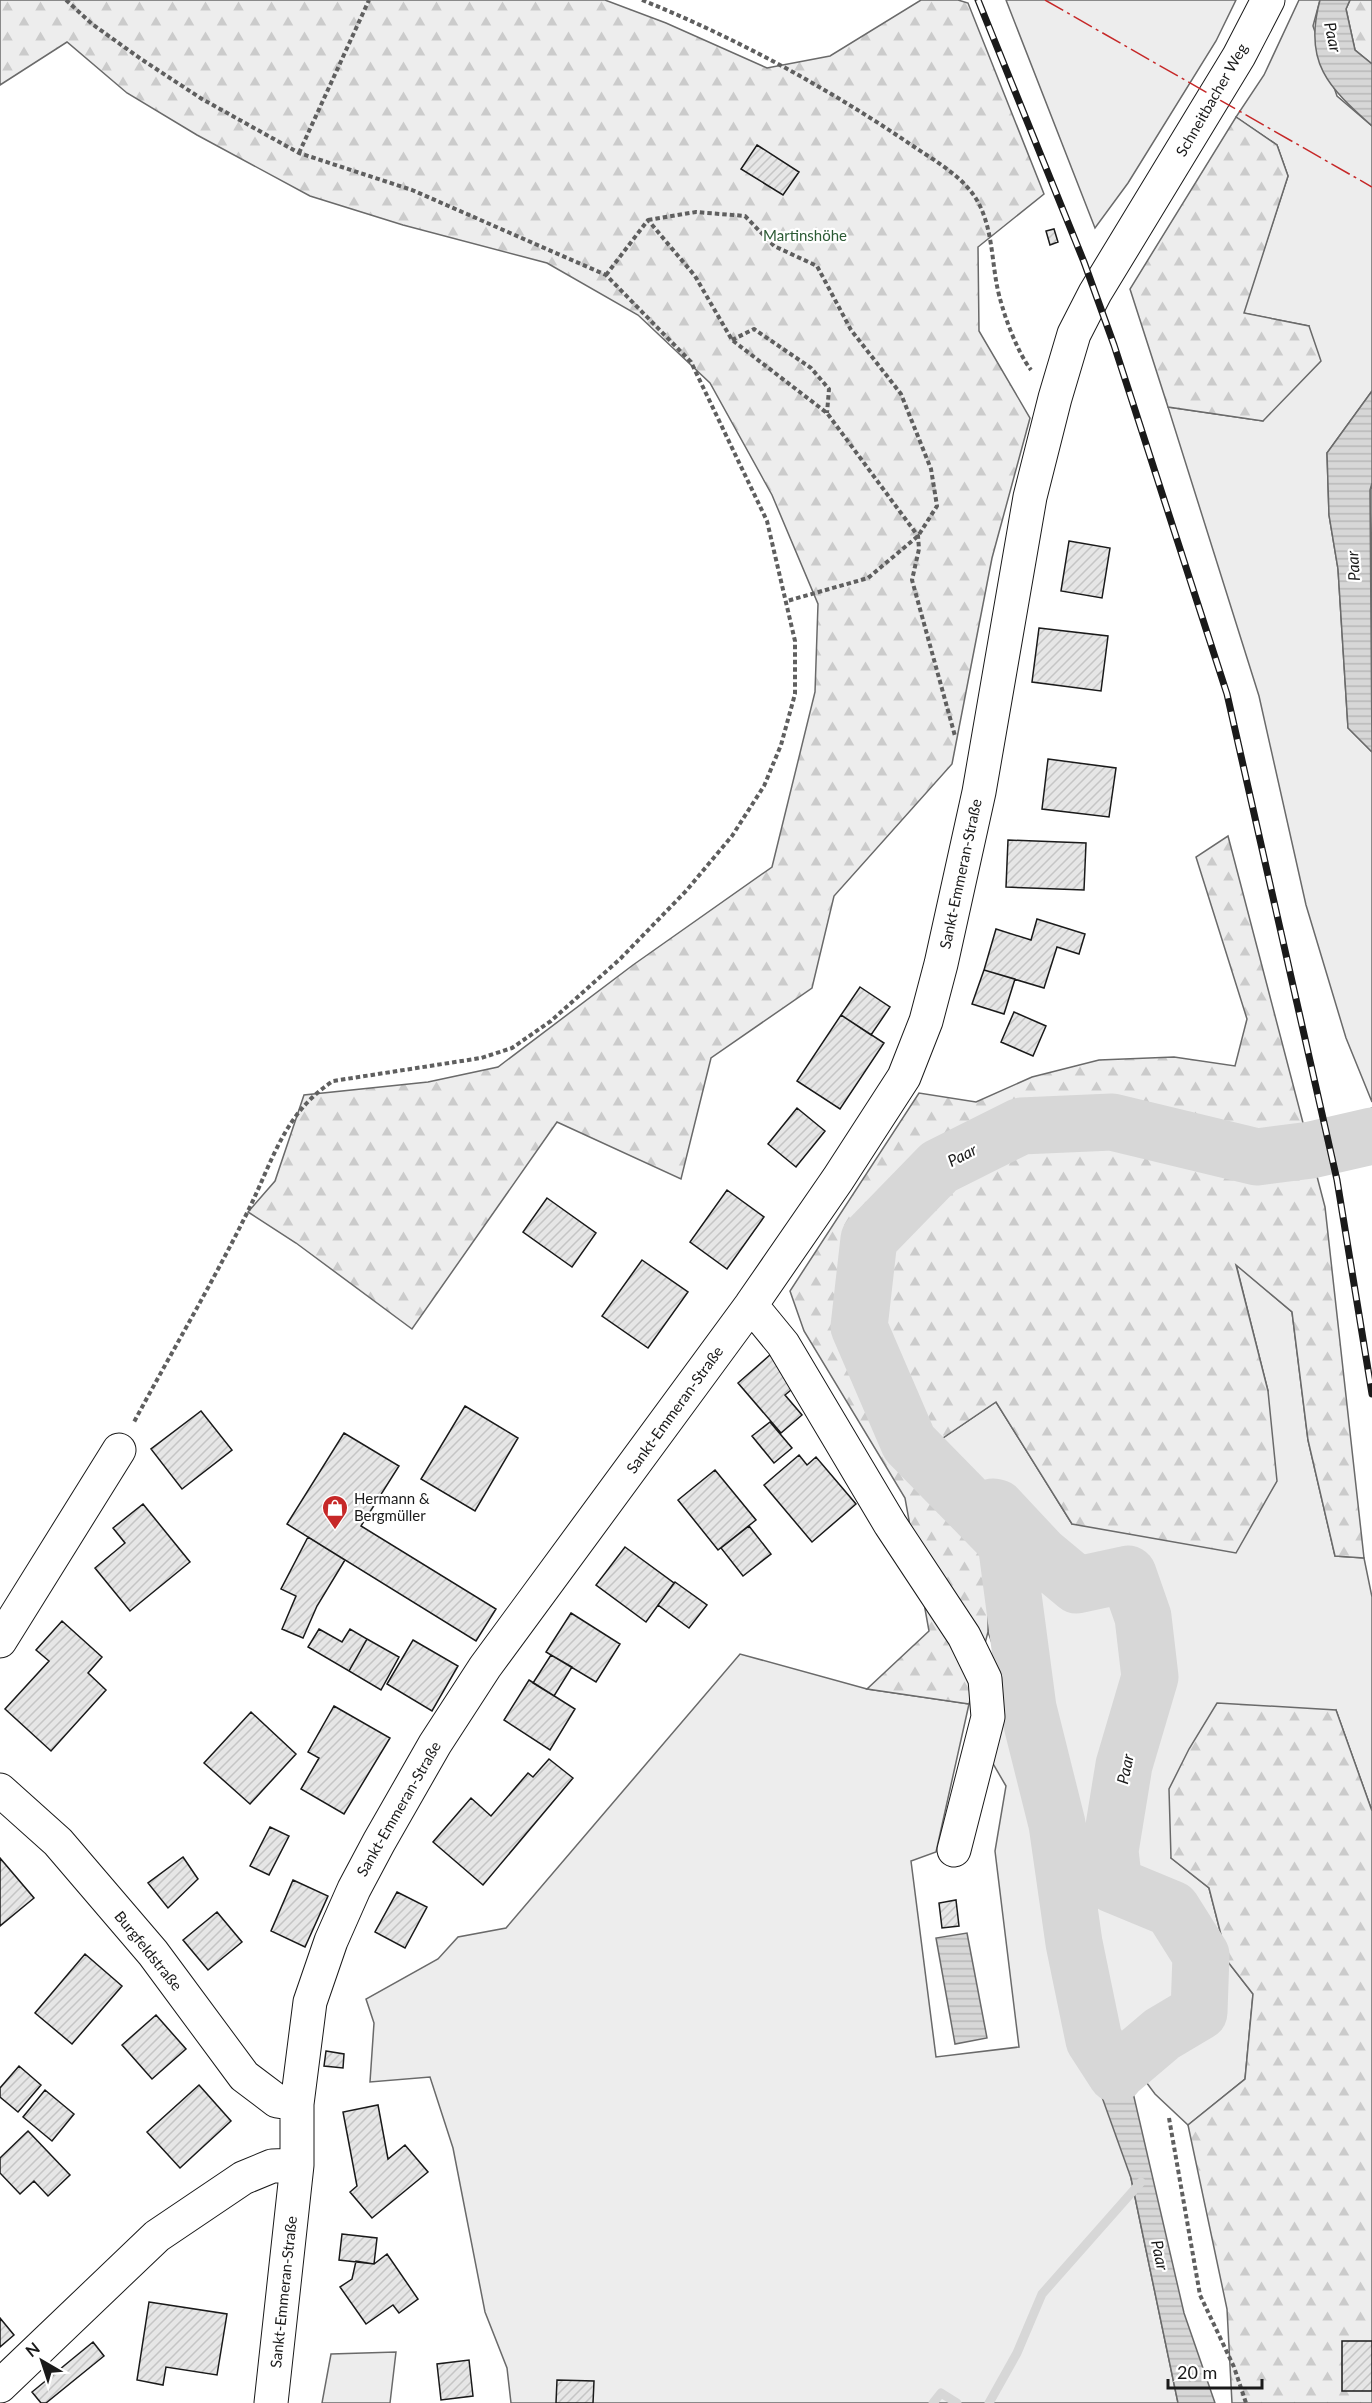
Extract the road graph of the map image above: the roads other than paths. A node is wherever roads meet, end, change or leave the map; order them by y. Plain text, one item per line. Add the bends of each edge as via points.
1 (1268, 0) edge
2 (1055, 398) joint
3 (751, 1305) junction
4 (119, 1450) road end
5 (0, 1641) edge
6 (0, 1790) edge
7 (954, 1850) dead end
8 (297, 2104) junction
9 (297, 2165) junction
10 (0, 2385) edge
11 (271, 2403) edge

1 - 2 street, Schneitbacher Weg via 1239,56 1085,313 1074,334
2 - 3 street, Sankt-Emmeran-Straße via 1030,497 979,792 926,1021 904,1077
3 - 7 street via 783,1344 890,1524 964,1636 985,1679 987,1717
3 - 8 street, Sankt-Emmeran-Straße via 608,1503 533,1599 435,1744 354,1889 332,1941 310,2002
4 - 5 street
6 - 8 street, Burgfeldstraße via 58,1842 153,1953 244,2076 277,2101
8 - 9 street, Sankt-Emmeran-Straße
9 - 10 street via 272,2166 243,2178 157,2236
9 - 11 street, Sankt-Emmeran-Straße

